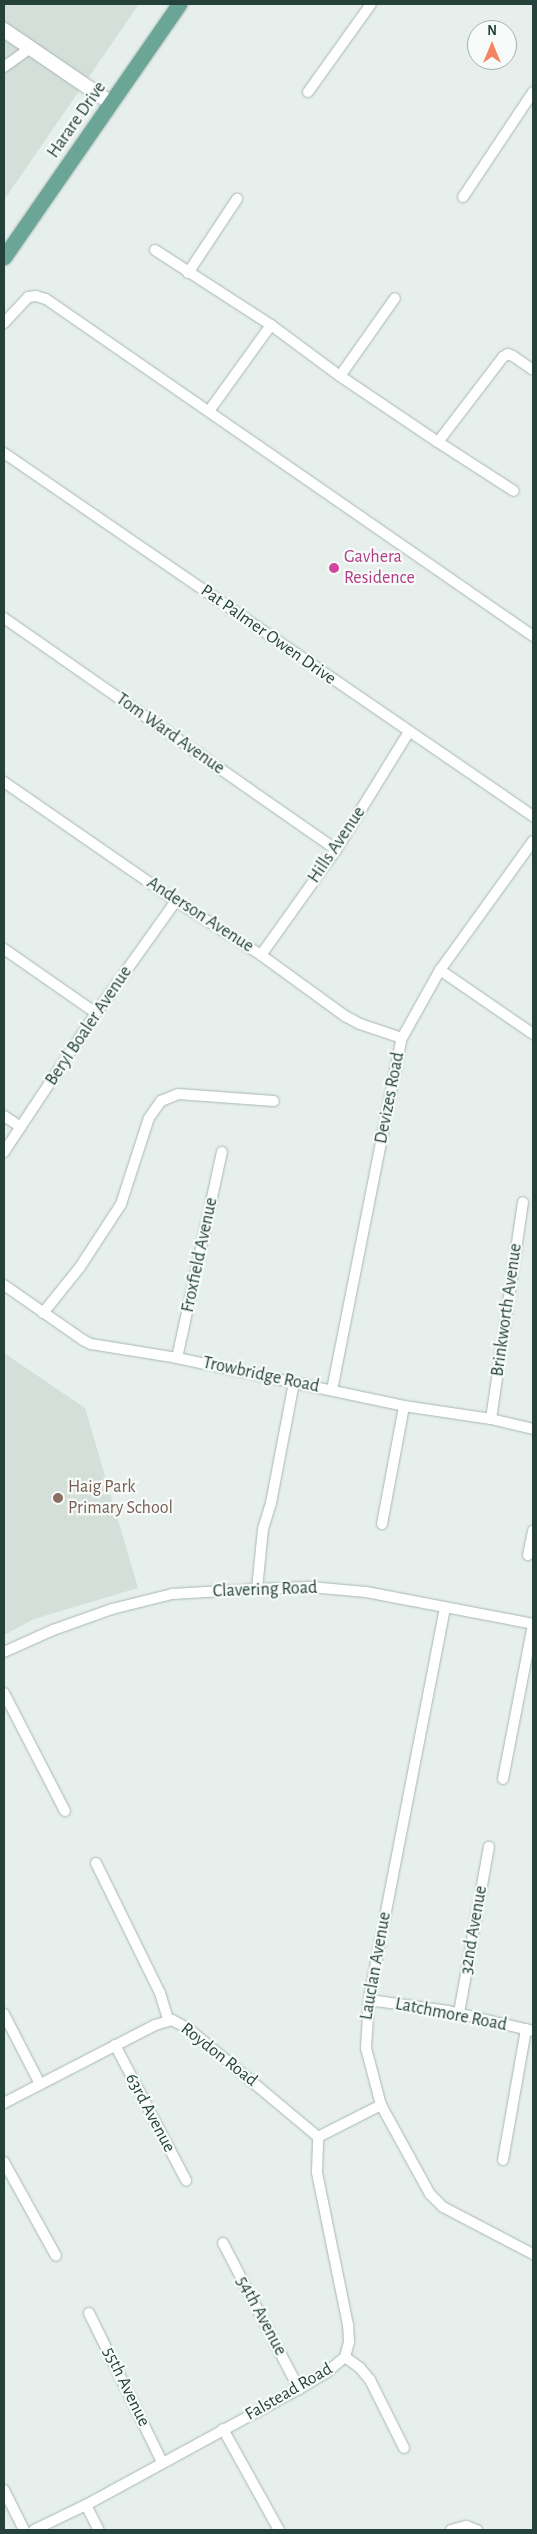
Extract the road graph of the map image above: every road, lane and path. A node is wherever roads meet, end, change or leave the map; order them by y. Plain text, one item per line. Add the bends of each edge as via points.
1 (179, 4) edge
2 (371, 4) edge
3 (4, 30) edge
4 (30, 48) junction
5 (4, 67) edge
6 (308, 92) dead end
7 (533, 92) edge
8 (111, 103) junction
9 (463, 197) dead end
10 (237, 199) dead end
11 (155, 250) dead end
12 (4, 257) edge
13 (188, 273) junction
14 (395, 298) dead end
15 (4, 323) edge
16 (271, 324) junction
17 (533, 370) edge
18 (340, 376) junction
19 (209, 411) junction
20 (438, 442) junction
21 (4, 453) edge
22 (514, 491) dead end
23 (4, 618) edge
24 (533, 636) edge
25 (409, 732) junction
26 (4, 782) edge
27 (533, 816) edge
28 (533, 841) edge
29 (336, 850) junction
30 (176, 901) junction
31 (4, 949) edge
32 (261, 955) junction
33 (440, 970) junction
34 (96, 1013) junction
35 (533, 1034) edge
36 (402, 1038) junction
37 (274, 1101) dead end
38 (4, 1116) edge
39 (20, 1127) junction
40 (4, 1152) edge
41 (222, 1152) dead end
42 (523, 1202) dead end
43 (4, 1286) edge
44 (43, 1313) junction
45 (177, 1358) junction
46 (294, 1382) junction
47 (332, 1390) junction
48 (404, 1406) junction
49 (491, 1419) junction
50 (533, 1429) edge
51 (382, 1524) dead end
52 (533, 1531) edge
53 (528, 1555) dead end
54 (257, 1589) junction
55 (444, 1608) junction
56 (533, 1624) edge
57 (4, 1652) edge
58 (4, 1693) edge
59 (503, 1779) dead end
60 (65, 1811) dead end
61 (488, 1847) dead end
62 (96, 1864) dead end
63 (368, 2000) junction
64 (459, 2013) junction
65 (4, 2014) edge
66 (168, 2019) junction
67 (530, 2030) edge
68 (115, 2045) junction
69 (40, 2084) junction
70 (4, 2104) edge
71 (381, 2105) junction
72 (318, 2137) junction
73 (503, 2160) dead end
74 (4, 2162) edge
75 (186, 2180) dead end
76 (223, 2243) dead end
77 (533, 2254) edge
78 (56, 2256) dead end
79 (89, 2313) dead end
80 (345, 2357) junction
81 (299, 2389) junction
82 (223, 2429) junction
83 (404, 2448) dead end
84 (162, 2462) junction
85 (4, 2490) edge
86 (86, 2505) junction
87 (24, 2530) edge
88 (34, 2530) edge
89 (99, 2530) edge
90 (279, 2530) edge
91 (451, 2530) edge
92 (476, 2530) edge

1 - 8 main road, Harare Drive
2 - 6 street
3 - 4 street
4 - 5 street
4 - 8 street
7 - 9 street
8 - 12 main road, Harare Drive
10 - 13 street
11 - 13 street
13 - 16 street
14 - 18 street
15 - 19 street via 28,297 46,299
16 - 18 street
16 - 19 street
17 - 20 street via 513,356 503,357
18 - 20 street
19 - 24 street
20 - 22 street
21 - 25 street, Pat Palmer Owen Drive
23 - 29 street, Tom Ward Avenue
25 - 27 street, Pat Palmer Owen Drive
25 - 29 street, Hills Avenue
26 - 30 street, Anderson Avenue
28 - 33 street, Devizes Road
29 - 32 street, Hills Avenue
30 - 32 street, Anderson Avenue
30 - 34 street, Beryl Boaler Avenue
31 - 34 street
32 - 36 street, Anderson Avenue via 345,1016
33 - 35 street
33 - 36 street, Devizes Road
34 - 39 street, Beryl Boaler Avenue
36 - 47 street, Devizes Road
37 - 44 street via 178,1094 161,1101 149,1118 121,1204 80,1268
38 - 39 street
39 - 40 street, Beryl Boaler Avenue
41 - 45 street, Froxfield Avenue
42 - 49 street, Brinkworth Avenue
43 - 44 street, Trowbridge Road
44 - 45 street, Trowbridge Road via 91,1344
45 - 46 street, Trowbridge Road
46 - 47 street, Trowbridge Road
46 - 54 street via 264,1529
47 - 48 street, Trowbridge Road
48 - 49 street, Trowbridge Road
48 - 51 street
49 - 50 street, Trowbridge Road
52 - 53 street
54 - 55 street, Clavering Road via 310,1587 366,1592
54 - 57 street, Clavering Road via 172,1594 112,1609
55 - 56 street, Clavering Road
55 - 63 street, Lauclan Avenue
56 - 59 street
58 - 60 street
61 - 64 street, 32nd Avenue
62 - 66 street via 160,1993
63 - 64 street, Latchmore Road
63 - 71 street, Lauclan Avenue via 366,2048
64 - 67 street, Latchmore Road
65 - 69 street
66 - 68 street, Roydon Road
66 - 72 street, Roydon Road via 189,2030
67 - 73 street
68 - 69 street, Roydon Road
68 - 75 street, 63rd Avenue
69 - 70 street, Roydon Road
71 - 72 street
71 - 77 street, Lauclan Avenue via 436,2202
72 - 80 street, Falstead Road via 317,2172 348,2325
74 - 78 street
76 - 81 street, 54th Avenue
79 - 84 street, 55th Avenue
80 - 81 street, Falstead Road
80 - 83 street via 370,2380
81 - 82 street, Falstead Road
82 - 84 street, Falstead Road
82 - 90 street
84 - 86 street, Falstead Road
85 - 87 street
86 - 88 street, Falstead Road
86 - 89 street
91 - 92 street via 466,2526

